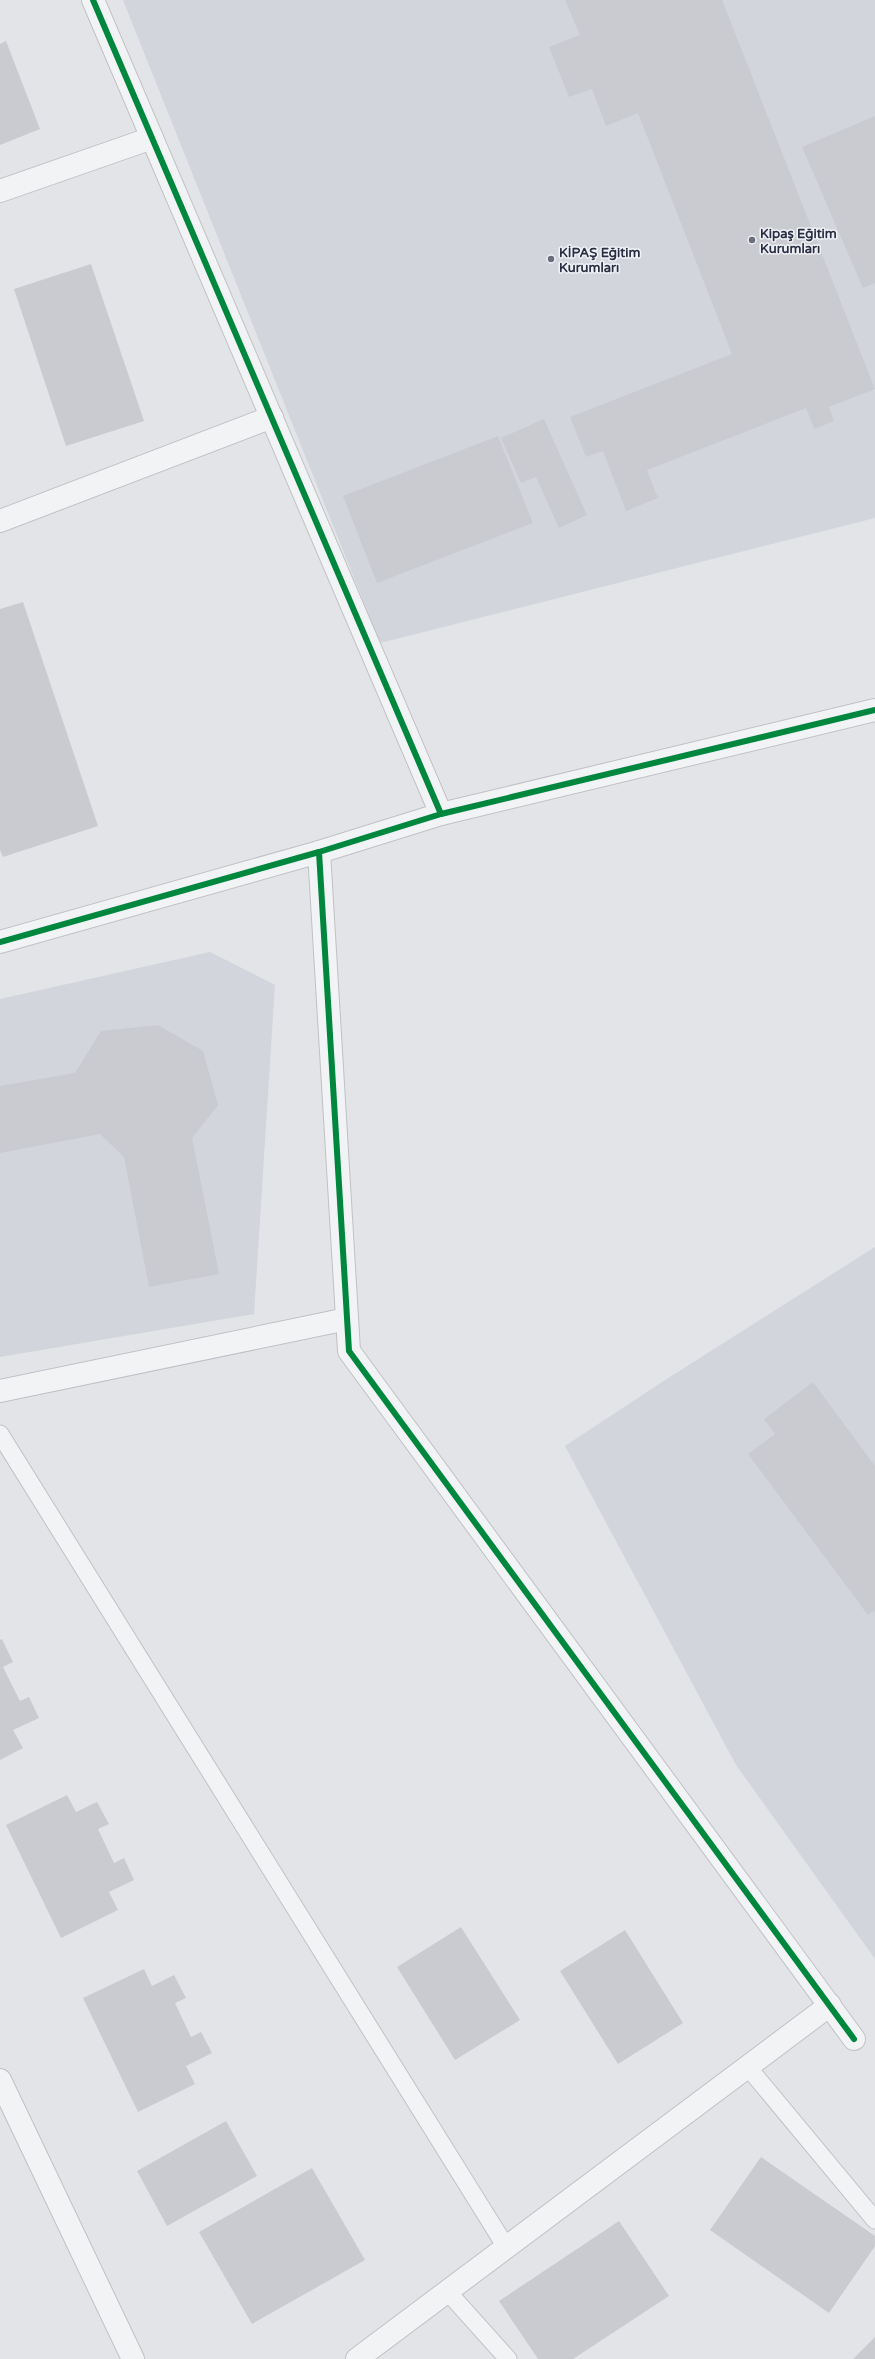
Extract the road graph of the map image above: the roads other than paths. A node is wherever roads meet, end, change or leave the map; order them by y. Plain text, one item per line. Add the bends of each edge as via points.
1 (93, 0) edge
2 (152, 138) junction
3 (0, 191) edge
4 (272, 417) junction
5 (0, 521) edge
6 (875, 710) edge
7 (441, 814) junction
8 (319, 852) junction
9 (0, 942) edge
10 (347, 1318) junction
11 (0, 1391) edge
12 (0, 1434) edge
13 (830, 2005) junction
14 (854, 2038) dead end
15 (747, 2066) junction
16 (0, 2080) edge
17 (875, 2220) edge
18 (506, 2247) junction
19 (448, 2291) junction
20 (132, 2359) edge
21 (357, 2359) edge
22 (508, 2359) edge

1 - 2 street
2 - 3 street
2 - 4 street
4 - 5 street
4 - 7 street
6 - 7 street
7 - 8 street
8 - 9 street
8 - 10 street
10 - 11 street
10 - 13 street via 349,1351
12 - 18 lane
13 - 14 street
13 - 15 street
15 - 17 lane
15 - 18 street
16 - 20 street
18 - 19 street
19 - 21 street
19 - 22 lane

